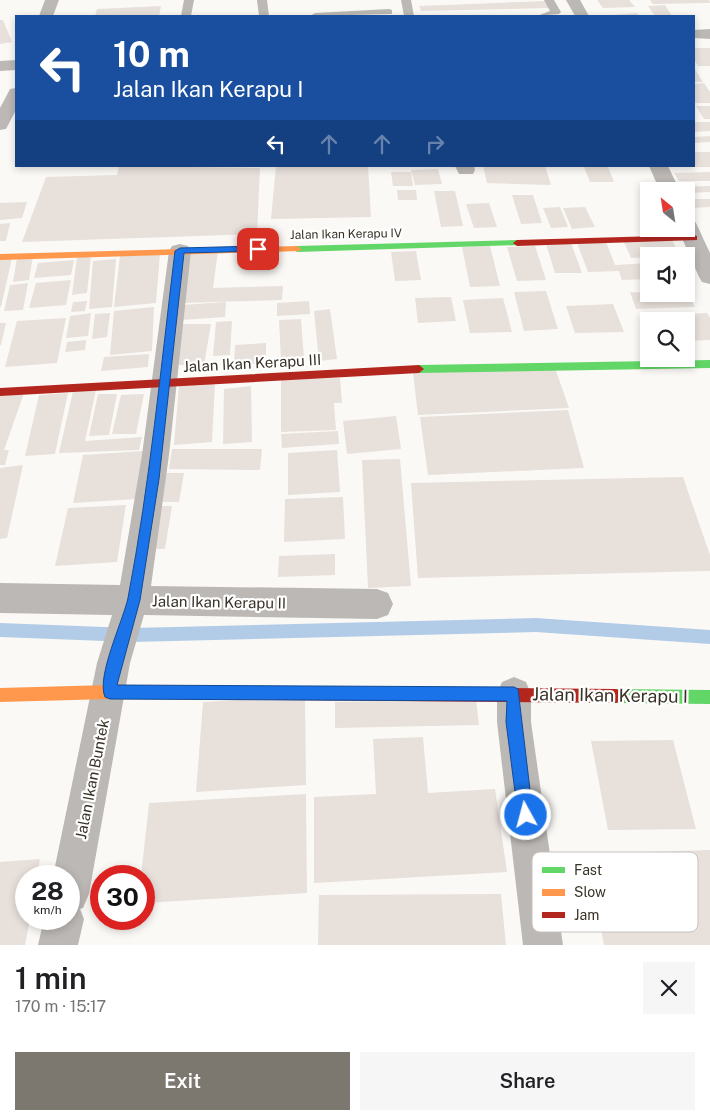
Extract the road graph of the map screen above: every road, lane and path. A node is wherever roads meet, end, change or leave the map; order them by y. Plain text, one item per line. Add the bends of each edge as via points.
1 (52, 0) edge
2 (189, 0) edge
3 (262, 0) edge
4 (345, 0) edge
5 (384, 0) edge
6 (406, 0) edge
7 (550, 0) edge
8 (573, 0) edge
9 (316, 14) edge
10 (390, 14) edge
11 (46, 15) edge
12 (186, 15) edge
13 (264, 15) edge
14 (350, 15) edge
15 (409, 15) edge
16 (546, 15) edge
17 (581, 15) edge
18 (695, 34) edge
19 (710, 34) edge
20 (15, 59) edge
21 (0, 60) edge
22 (15, 65) edge
23 (0, 66) edge
24 (9, 103) edge
25 (0, 125) edge
26 (658, 167) edge
27 (666, 182) edge
28 (640, 233) edge
29 (693, 238) edge
30 (180, 251) junction
31 (0, 257) edge
32 (710, 277) edge
33 (710, 364) edge
34 (164, 383) junction
35 (0, 392) edge
36 (0, 598) edge
37 (377, 604) dead end
38 (130, 612) junction
39 (110, 684) junction
40 (514, 694) junction
41 (0, 695) edge
42 (710, 697) edge
43 (532, 860) edge
44 (75, 865) edge
45 (61, 930) edge
46 (541, 932) edge
47 (58, 945) edge
48 (543, 945) edge

1 - 11 street
2 - 12 lane
3 - 13 lane
4 - 14 lane
5 - 10 lane
6 - 15 lane
7 - 16 lane via 556,12
8 - 17 street
9 - 14 lane
10 - 14 lane
18 - 19 street
20 - 21 street
22 - 23 street
24 - 25 street
26 - 27 street
28 - 30 street, Jalan Ikan Kerapu IV
29 - 32 street
30 - 31 street, Jalan Ikan Kerapu IV
30 - 34 street, Jalan Ikan Buntek
33 - 34 street, Jalan Ikan Kerapu III via 385,370
34 - 35 street, Jalan Ikan Kerapu III
34 - 38 street, Jalan Ikan Buntek via 153,479
36 - 38 street, Jalan Ikan Kerapu II
37 - 38 street, Jalan Ikan Kerapu II
38 - 39 street, Jalan Ikan Buntek
39 - 40 street, Jalan Ikan Kerapu I
39 - 41 street, Jalan Ikan Kerapu I
39 - 44 street, Jalan Ikan Buntek
40 - 42 street, Jalan Ikan Kerapu I
40 - 43 street via 514,722
45 - 47 street
46 - 48 street

